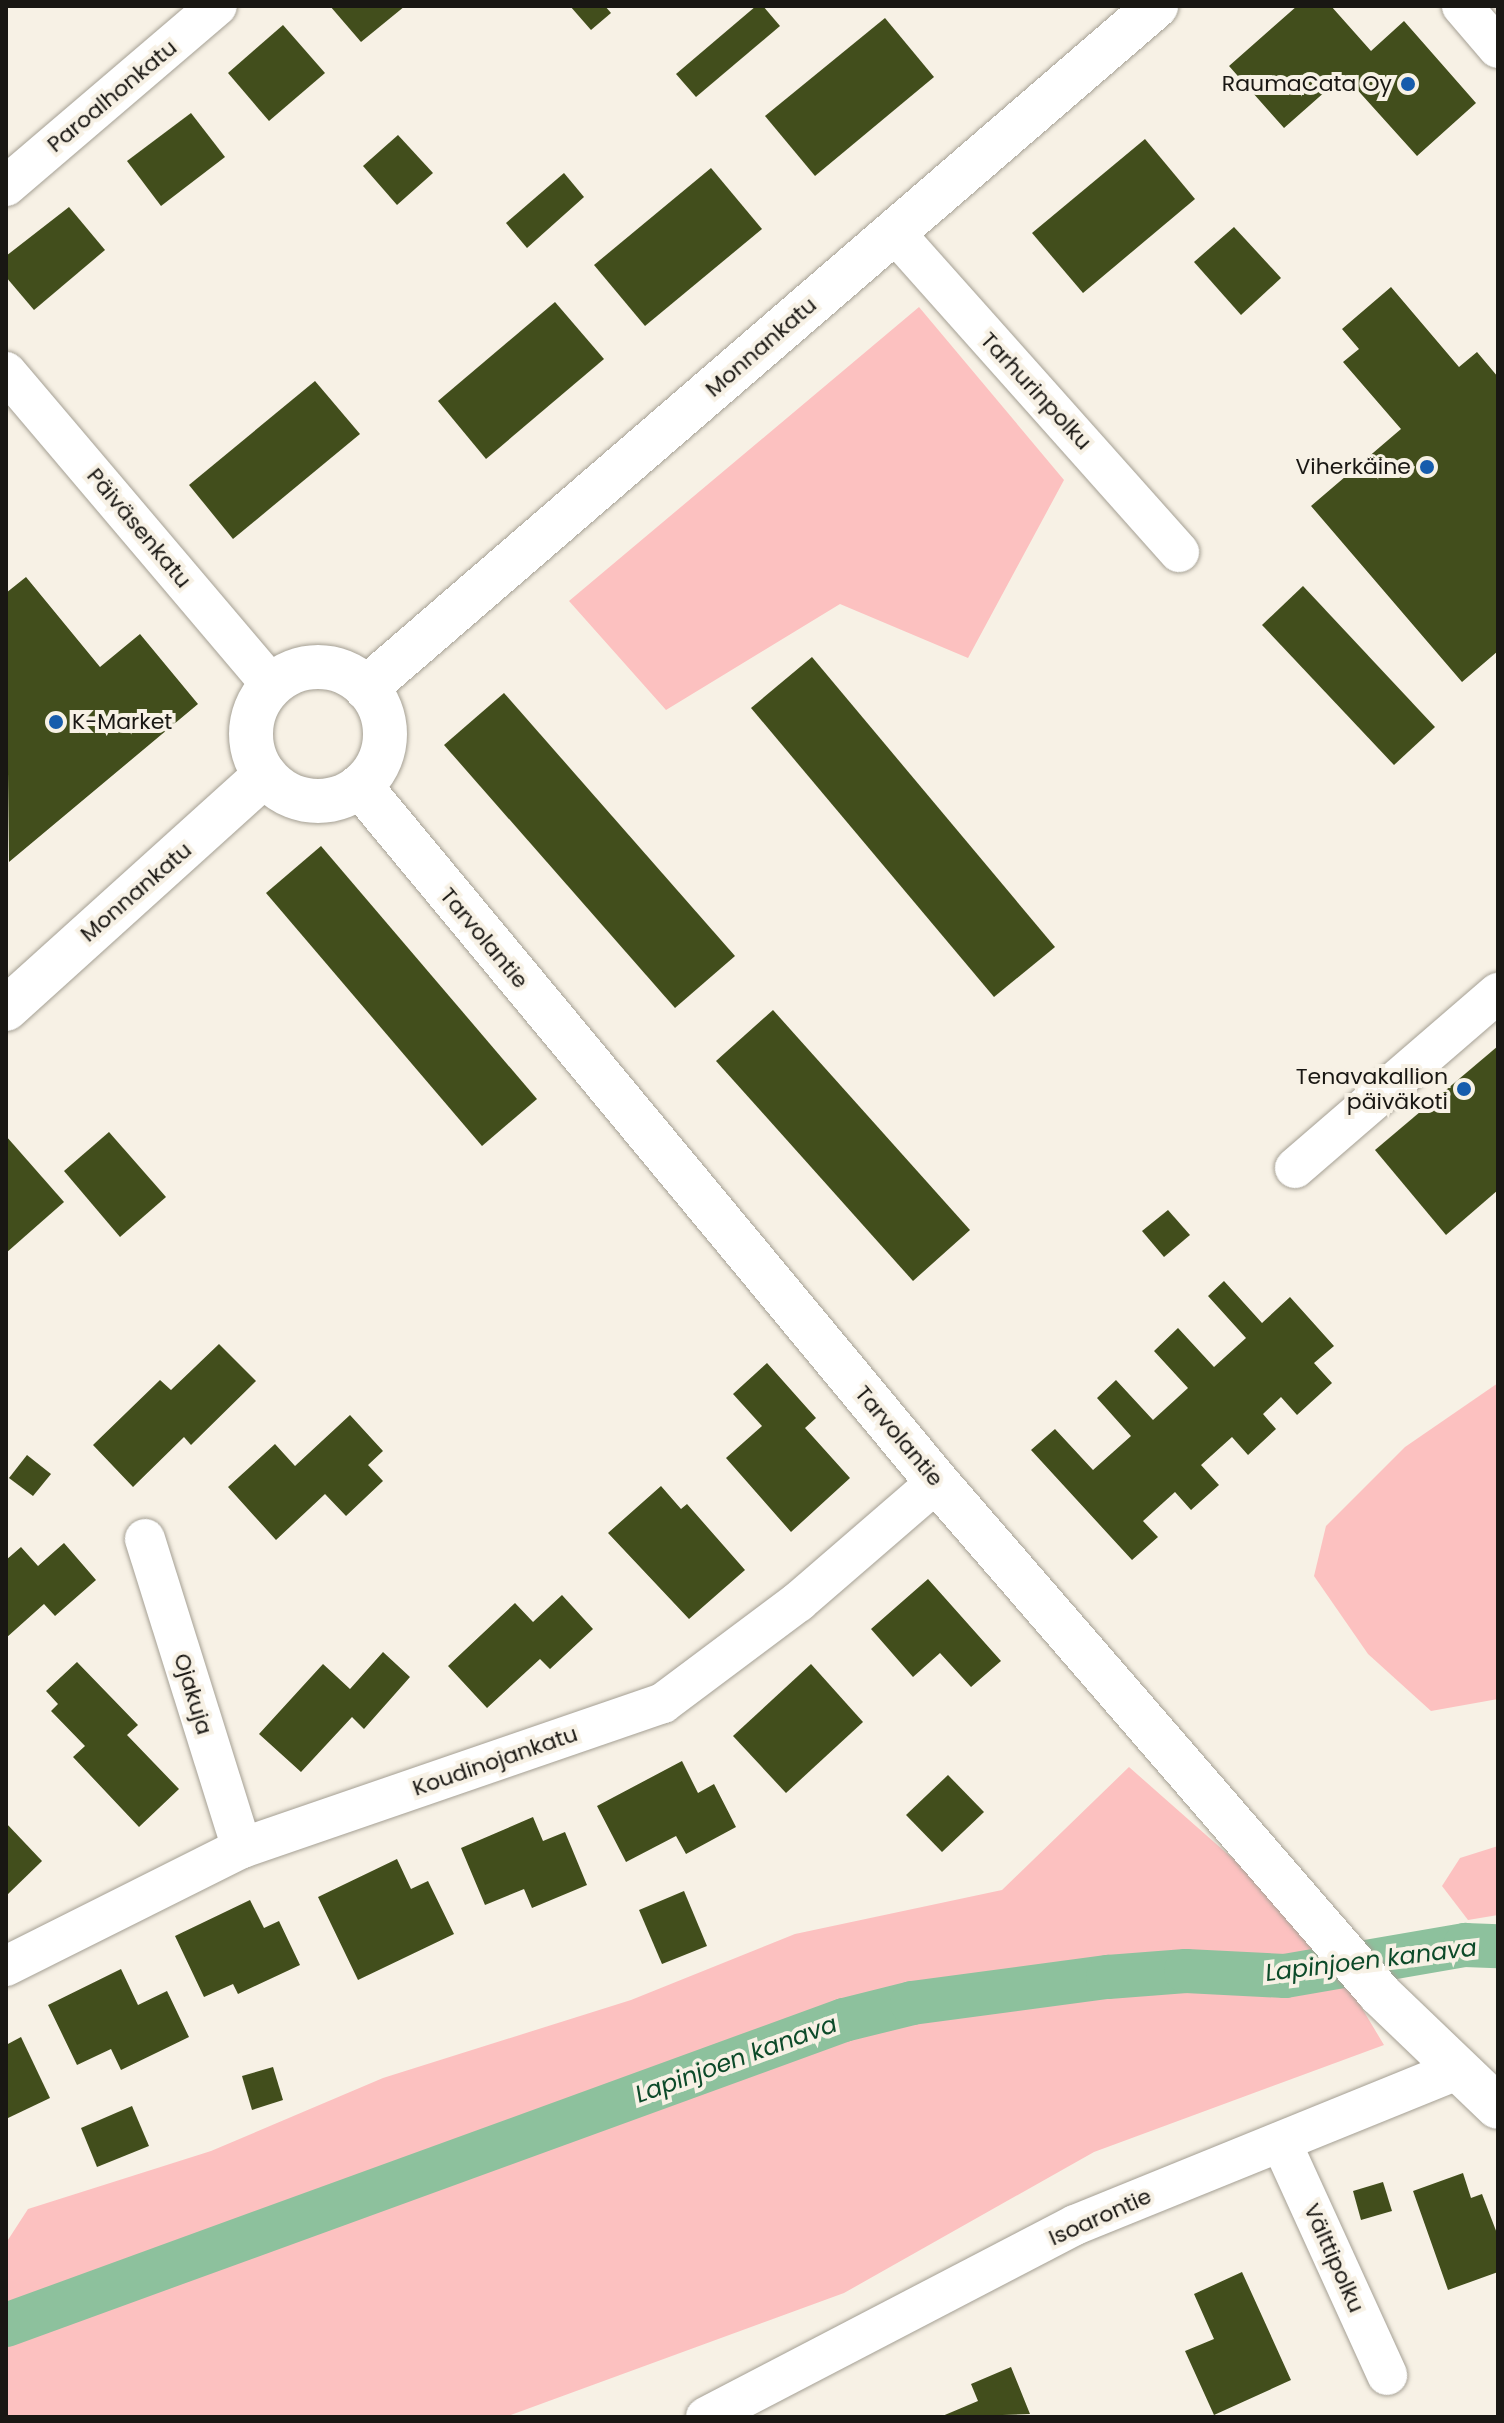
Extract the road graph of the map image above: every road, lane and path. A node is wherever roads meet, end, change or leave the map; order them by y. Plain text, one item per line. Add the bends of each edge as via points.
1 (217, 6) edge
2 (1156, 6) edge
3 (1462, 6) edge
4 (1498, 48) edge
5 (6, 186) edge
6 (893, 231) junction
7 (6, 372) edge
8 (1179, 552) dead end
9 (271, 685) junction
10 (366, 688) junction
11 (265, 775) junction
12 (360, 786) junction
13 (1498, 993) edge
14 (6, 1009) edge
15 (1295, 1168) dead end
16 (937, 1482) junction
17 (145, 1539) dead end
18 (242, 1848) junction
19 (6, 1966) edge
20 (1456, 2070) junction
21 (1498, 2107) edge
22 (1281, 2142) junction
23 (1387, 2375) dead end
24 (706, 2417) edge

1 - 5 street, Paroalhonkatu
2 - 6 main road, Monnankatu
3 - 4 street
6 - 8 street, Tarhurinpolku
6 - 10 main road, Monnankatu
7 - 9 street, Päiväsenkatu
9 - 10 main road via 308,667 338,669
9 - 11 main road via 256,706 250,731
10 - 12 main road via 385,727 375,770
11 - 12 main road via 300,799 323,801
11 - 14 main road, Monnankatu
12 - 16 main road, Tarvolantie
13 - 15 street
16 - 18 street, Koudinojankatu via 798,1602 663,1703
16 - 20 main road, Tarvolantie via 1330,1938
17 - 18 street, Ojakuja
18 - 19 street, Koudinojankatu
20 - 21 main road
20 - 22 street, Isoarontie
22 - 23 street, Välttipolku
22 - 24 street, Isoarontie via 1075,2225

